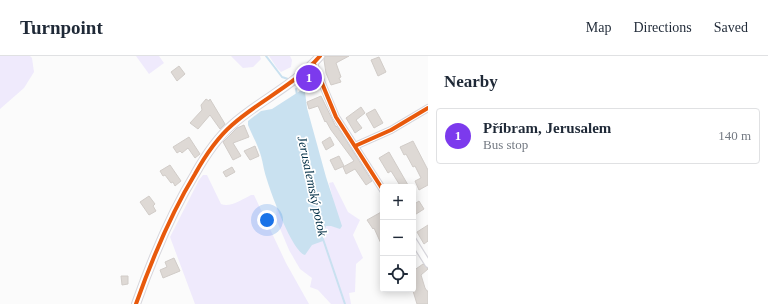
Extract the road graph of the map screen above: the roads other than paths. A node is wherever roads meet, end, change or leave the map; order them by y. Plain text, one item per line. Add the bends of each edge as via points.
1 (320, 56) edge
2 (314, 64) junction
3 (428, 108) edge
4 (354, 146) junction
5 (380, 185) edge
6 (416, 245) edge
7 (428, 264) edge
8 (136, 304) edge

1 - 2 street
2 - 4 street via 336,117
2 - 8 street via 232,125 206,155 180,199 154,255
3 - 4 street via 391,130
4 - 5 street
6 - 7 street

